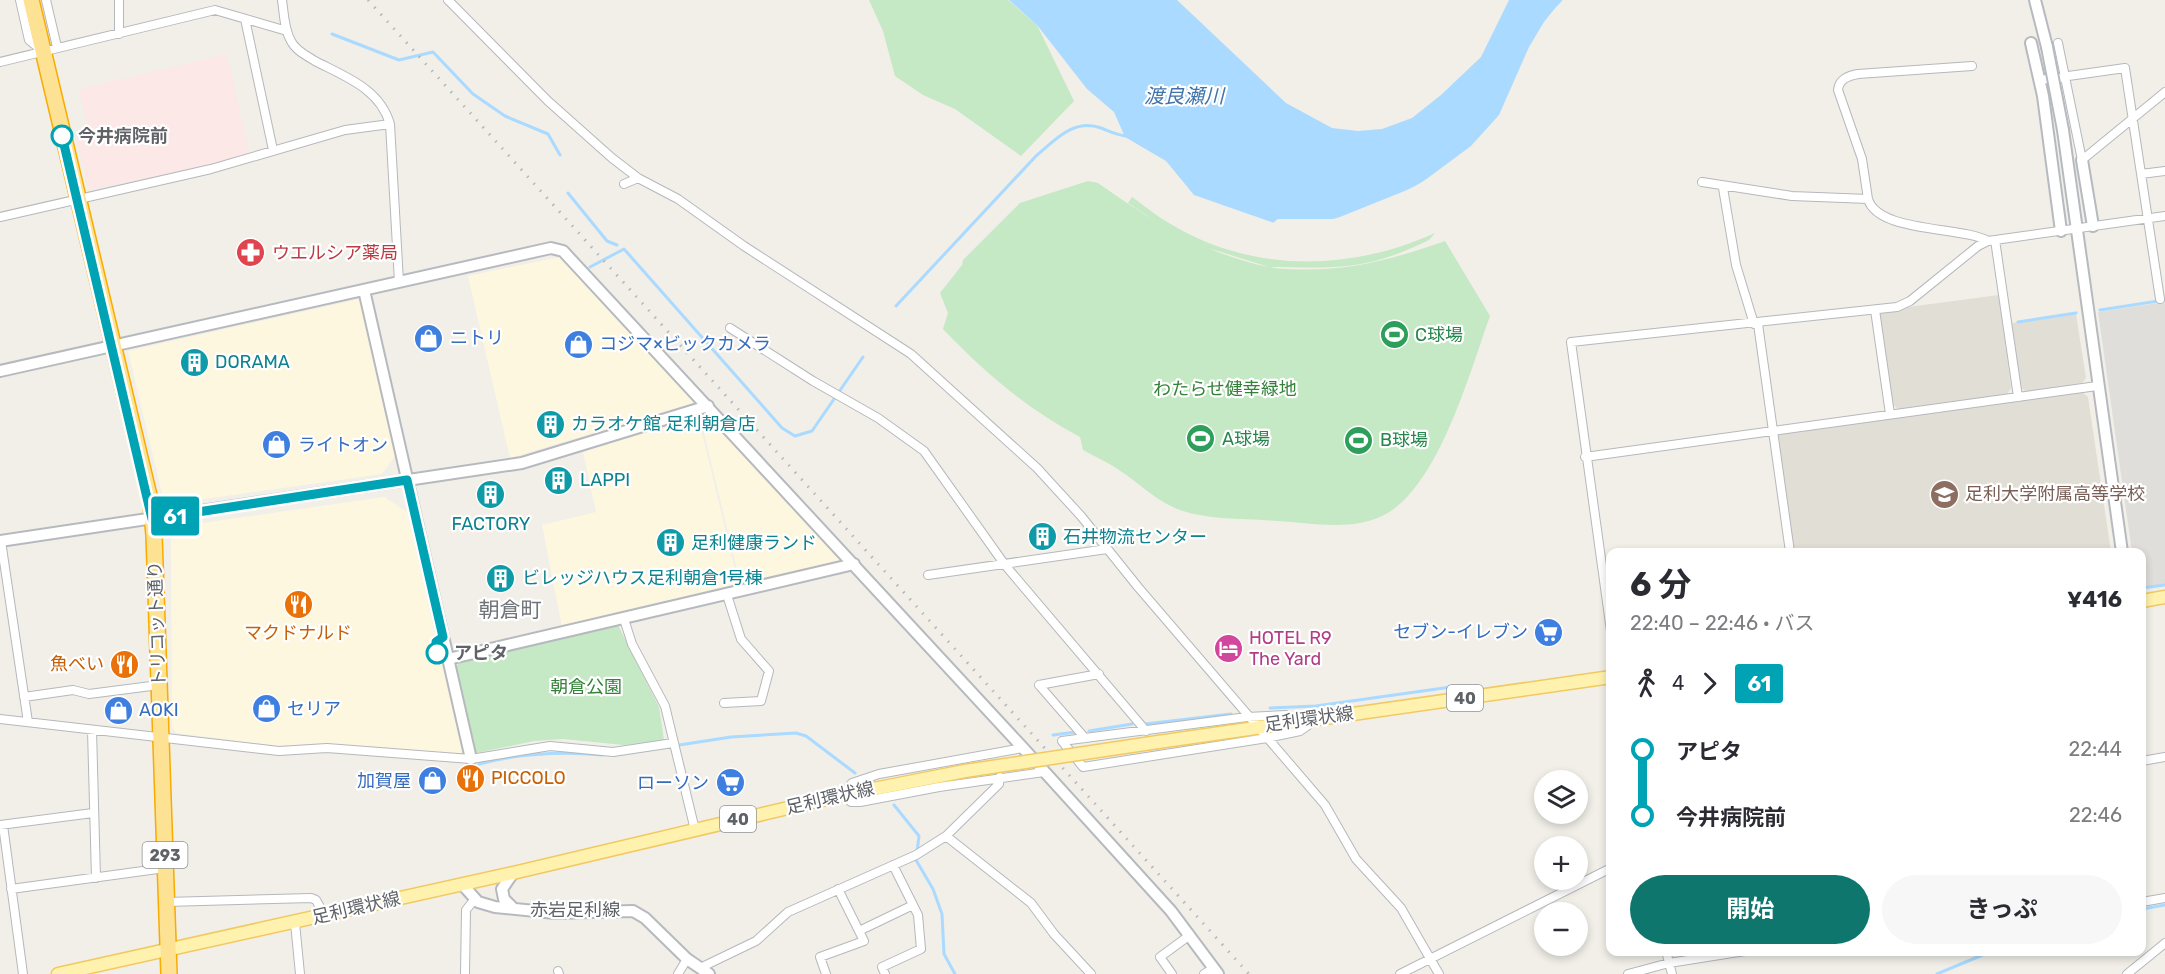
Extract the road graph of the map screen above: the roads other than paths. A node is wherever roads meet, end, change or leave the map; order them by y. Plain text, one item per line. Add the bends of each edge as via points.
1 (20, 0) edge
2 (31, 0) edge
3 (46, 0) edge
4 (119, 0) edge
5 (282, 0) edge
6 (448, 0) edge
7 (2035, 0) edge
8 (245, 19) junction
9 (287, 31) junction
10 (119, 34) junction
11 (2031, 43) dead end
12 (2058, 43) dead end
13 (57, 47) junction
14 (42, 51) junction
15 (0, 62) edge
16 (1972, 66) dead end
17 (2065, 77) junction
18 (2040, 80) junction
19 (2165, 92) edge
20 (2133, 117) junction
21 (390, 124) junction
22 (273, 150) junction
23 (2082, 160) junction
24 (2165, 171) edge
25 (2141, 174) junction
26 (638, 178) junction
27 (1702, 182) dead end
28 (624, 184) dead end
29 (1723, 188) junction
30 (77, 198) junction
31 (1868, 199) junction
32 (2165, 216) edge
33 (0, 217) edge
34 (2147, 219) junction
35 (2093, 226) junction
36 (2076, 229) junction
37 (2061, 231) junction
38 (1992, 241) junction
39 (399, 282) junction
40 (364, 290) junction
41 (2160, 299) dead end
42 (1875, 310) junction
43 (1756, 324) junction
44 (730, 328) dead end
45 (112, 344) junction
46 (0, 370) edge
47 (2097, 386) junction
48 (2018, 397) junction
49 (708, 406) junction
50 (1890, 414) junction
51 (1772, 430) junction
52 (1585, 457) junction
53 (407, 480) junction
54 (152, 519) junction
55 (0, 541) edge
56 (1789, 548) edge
57 (2121, 548) edge
58 (1107, 549) junction
59 (854, 564) junction
60 (1005, 565) junction
61 (928, 575) dead end
62 (728, 596) junction
63 (2165, 597) edge
64 (1606, 598) edge
65 (2146, 600) edge
66 (624, 619) junction
67 (448, 659) junction
68 (1099, 675) junction
69 (1606, 678) edge
70 (159, 685) junction
71 (24, 697) junction
72 (724, 703) dead end
73 (1247, 717) junction
74 (1320, 718) junction
75 (0, 719) edge
76 (1297, 720) junction
77 (28, 722) junction
78 (1257, 727) junction
79 (92, 730) junction
80 (1146, 731) junction
81 (160, 736) junction
82 (1085, 738) junction
83 (1267, 738) junction
84 (673, 743) junction
85 (1023, 748) junction
86 (2165, 757) edge
87 (471, 759) junction
88 (2146, 760) edge
89 (1044, 772) junction
90 (1000, 777) junction
91 (843, 795) junction
92 (93, 813) junction
93 (1, 825) edge
94 (695, 830) junction
95 (946, 836) junction
96 (893, 865) junction
97 (165, 868) junction
98 (1606, 871) edge
99 (513, 873) junction
100 (96, 878) junction
101 (462, 884) junction
102 (11, 889) junction
103 (838, 889) junction
104 (2165, 898) edge
105 (474, 900) junction
106 (2146, 901) edge
107 (166, 902) junction
108 (914, 905) junction
109 (513, 908) junction
110 (325, 916) junction
111 (295, 923) junction
112 (859, 931) junction
113 (1190, 935) junction
114 (2165, 943) edge
115 (168, 949) junction
116 (1667, 956) edge
117 (1713, 956) edge
118 (687, 959) junction
119 (1431, 959) junction
120 (1669, 963) junction
121 (96, 970) edge
122 (705, 971) edge
123 (1212, 972) edge
124 (23, 974) edge
125 (58, 974) edge
126 (169, 974) edge
127 (300, 974) edge
128 (465, 974) edge
129 (678, 974) edge
130 (826, 974) edge
131 (885, 974) edge
132 (1091, 974) edge
133 (1172, 974) edge
134 (1400, 974) edge
135 (1439, 974) edge
136 (1628, 974) edge
137 (1672, 974) edge
138 (2127, 974) edge

1 - 14 street via 29,40
2 - 14 highway, トリコット通り / 293
3 - 13 street
4 - 10 street
5 - 9 street
6 - 26 street via 548,101
7 - 36 street, bridge via 2063,130
8 - 9 street
8 - 10 street via 215,10
8 - 22 street
9 - 21 street via 300,51 372,93
10 - 13 street
11 - 18 street
12 - 17 street
13 - 14 street
14 - 15 street
14 - 30 highway, トリコット通り / 293
16 - 31 street via 1858,74 1843,80 1838,90 1862,159
17 - 18 street
17 - 20 street via 2125,68
17 - 23 street
18 - 37 street
19 - 20 street
20 - 23 street
20 - 25 street
21 - 22 street via 345,130
21 - 39 street
22 - 30 street via 211,169
23 - 35 street
24 - 25 street
25 - 34 street
26 - 28 street
26 - 58 street via 678,199 911,354 1037,468
27 - 29 street
29 - 31 street
29 - 43 street via 1736,265
30 - 33 street
30 - 45 highway, トリコット通り / 293
31 - 38 street via 1876,211 1898,221
32 - 34 street
34 - 35 street
34 - 41 street
35 - 36 street
36 - 37 street
36 - 47 street
37 - 38 street
38 - 42 street via 1978,246 1904,304
38 - 48 street
39 - 40 street
39 - 49 street via 551,248 563,251
40 - 45 street
40 - 53 street
42 - 43 street
42 - 50 street
43 - 51 street
43 - 52 street via 1570,342
44 - 60 street via 878,418 924,451
45 - 46 street
45 - 54 highway, トリコット通り / 293
47 - 48 street
47 - 57 street
48 - 50 street
49 - 53 street via 522,463
49 - 59 street
50 - 51 street
51 - 52 street
51 - 56 street
52 - 64 street
53 - 54 street
53 - 67 street
54 - 55 street
54 - 70 highway, トリコット通り / 293
55 - 71 street
58 - 60 street
58 - 73 street
59 - 62 street
59 - 85 street
60 - 61 street
60 - 68 street
62 - 66 street
62 - 72 street via 741,639 769,670 761,701
63 - 65 main road
66 - 67 street
66 - 84 street via 632,644 659,690
67 - 87 street
68 - 80 street
68 - 82 street via 1039,685
69 - 74 main road, 足利環状線 / 40
70 - 71 street
70 - 81 highway, トリコット通り / 293
71 - 77 street
73 - 76 street via 1286,715
73 - 78 street
73 - 80 street
74 - 76 main road, 足利環状線 / 40
74 - 83 street via 1300,731
75 - 77 street
76 - 78 main road, 足利環状線 / 40
77 - 79 street
78 - 83 street
78 - 91 main road, 足利環状線 / 40, bridge via 965,771
79 - 81 street
79 - 92 street
80 - 82 street
81 - 87 street via 279,751 327,748
81 - 97 highway, トリコット通り / 293
82 - 83 street via 1062,741 1083,767
83 - 119 street via 1325,805 1356,859 1401,908
84 - 87 street via 614,752 550,746
84 - 94 street
85 - 89 street
85 - 91 street via 872,776 852,783
86 - 88 street
89 - 90 street
89 - 113 street
90 - 91 street via 860,802 851,802
90 - 95 street via 999,784
91 - 94 main road, 足利環状線 / 40
92 - 93 street
92 - 100 street
93 - 102 street
94 - 99 main road, 足利環状線 / 40
95 - 96 street
95 - 132 street via 1031,903
96 - 103 street
96 - 108 street
97 - 100 street
97 - 107 highway, トリコット通り / 293
98 - 119 street
99 - 101 main road, 足利環状線 / 40
99 - 109 street via 502,889 504,899
100 - 102 street
101 - 105 street
101 - 110 main road, 足利環状線 / 40
102 - 124 street
103 - 112 street
103 - 122 street via 788,912 756,941
104 - 106 street
105 - 109 street, 赤岩足利線
105 - 128 street via 466,910
107 - 110 street via 311,898
107 - 115 highway, トリコット通り / 293
108 - 112 street
108 - 131 street via 921,948 882,967
109 - 118 street, 赤岩足利線 via 555,913 633,911
110 - 111 main road, 足利環状線 / 40
111 - 115 main road, 足利環状線 / 40
111 - 127 street
112 - 130 street via 864,941 820,957
113 - 123 street
113 - 133 street via 1160,957
114 - 138 street
115 - 121 main road, 足利環状線 / 40
115 - 126 highway, トリコット通り / 293
116 - 120 street
117 - 120 street
118 - 122 street, 赤岩足利線
118 - 129 street
119 - 134 street
119 - 135 street
120 - 136 street
120 - 137 street
121 - 125 main road, 足利環状線 / 40

